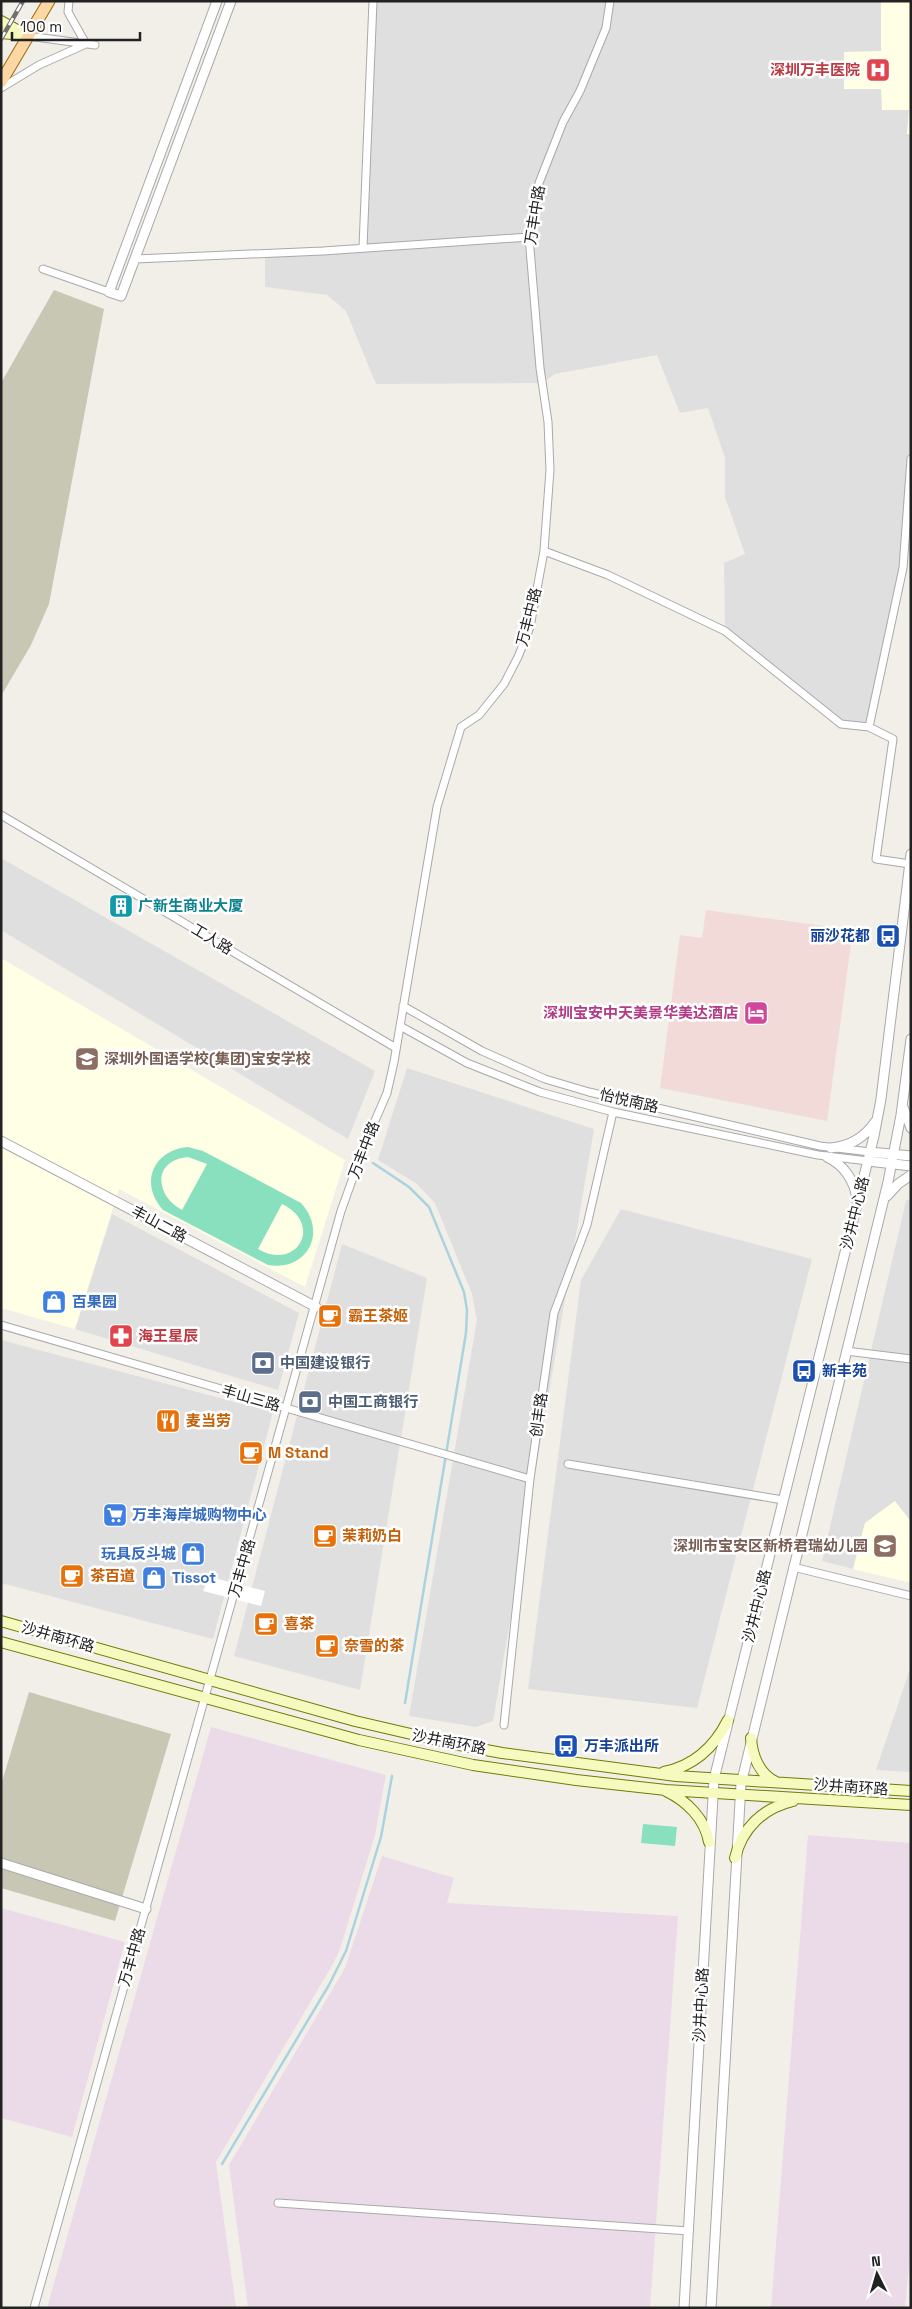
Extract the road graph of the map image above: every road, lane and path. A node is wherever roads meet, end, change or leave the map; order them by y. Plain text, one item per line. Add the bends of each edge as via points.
1 (49, 1) edge
2 (69, 1) edge
3 (217, 1) edge
4 (231, 1) edge
5 (373, 1) edge
6 (610, 1) edge
7 (1, 21) edge
8 (1, 33) edge
9 (28, 36) junction
10 (86, 44) junction
11 (94, 45) dead end
12 (1, 82) edge
13 (1, 88) edge
14 (529, 237) junction
15 (363, 247) junction
16 (135, 259) junction
17 (43, 269) dead end
18 (109, 292) junction
19 (911, 459) edge
20 (544, 551) junction
21 (869, 726) junction
22 (1, 815) edge
23 (910, 859) edge
24 (403, 1006) junction
25 (400, 1026) junction
26 (911, 1039) edge
27 (396, 1048) junction
28 (903, 1099) junction
29 (614, 1112) junction
30 (878, 1117) junction
31 (911, 1128) edge
32 (1, 1141) edge
33 (831, 1148) junction
34 (911, 1156) edge
35 (827, 1157) junction
36 (869, 1157) junction
37 (893, 1159) junction
38 (911, 1166) edge
39 (911, 1175) edge
40 (883, 1203) junction
41 (857, 1204) junction
42 (316, 1307) junction
43 (1, 1325) edge
44 (846, 1351) junction
45 (911, 1359) edge
46 (287, 1408) junction
47 (568, 1464) dead end
48 (530, 1479) junction
49 (783, 1500) junction
50 (793, 1567) junction
51 (911, 1596) edge
52 (1, 1621) edge
53 (1, 1642) edge
54 (210, 1680) junction
55 (205, 1698) junction
56 (728, 1720) junction
57 (504, 1726) dead end
58 (751, 1738) junction
59 (613, 1769) junction
60 (653, 1774) junction
61 (714, 1779) junction
62 (741, 1781) junction
63 (779, 1783) junction
64 (610, 1784) junction
65 (663, 1789) junction
66 (911, 1791) edge
67 (712, 1793) junction
68 (739, 1795) junction
69 (804, 1798) junction
70 (911, 1805) edge
71 (709, 1842) junction
72 (735, 1858) junction
73 (1, 1863) edge
74 (146, 1909) junction
75 (278, 2202) dead end
76 (689, 2231) junction
77 (34, 2308) edge
78 (684, 2308) edge
79 (711, 2308) edge

1 - 9 main road
2 - 10 street via 68,12
3 - 18 street
4 - 16 street
5 - 15 street
6 - 14 street, 万丰中路 via 606,28 539,183
7 - 9 main road
8 - 9 main road
9 - 10 street
9 - 12 main road
10 - 11 street
10 - 13 street via 39,65
14 - 15 street
14 - 20 street, 万丰中路 via 548,422 550,470
15 - 16 street
16 - 18 street via 121,296
17 - 18 street
19 - 21 street via 903,568
20 - 21 street via 608,575 725,631 841,724
20 - 24 street, 万丰中路 via 530,627 518,658 489,704 461,727 458,734 437,807
21 - 23 street via 893,739 876,859
22 - 27 street, 工人路
23 - 30 street, 沙井中心路
24 - 25 street, 万丰中路
24 - 33 street, 怡悦南路 via 482,1051 545,1079
25 - 27 street, 万丰中路
25 - 29 street, 怡悦南路 via 467,1063 540,1092
26 - 28 street, 沙井中心路
27 - 42 street, 万丰中路 via 387,1093 341,1212
28 - 31 street
28 - 37 street, 沙井中心路
29 - 35 street, 怡悦南路
29 - 48 street, 创丰路 via 587,1225 554,1313
30 - 33 street via 858,1139
30 - 36 street, 沙井中心路
32 - 42 street, 丰山二路
33 - 36 street, 怡悦南路
34 - 37 street
35 - 36 street, 怡悦南路
35 - 41 street via 847,1174
36 - 37 street
36 - 41 street, 沙井中心路
37 - 38 street
37 - 40 street, 沙井中心路
39 - 40 street via 893,1189
40 - 44 street, 沙井中心路
41 - 49 street, 沙井中心路
42 - 46 street, 万丰中路
43 - 46 street, 丰山三路
44 - 45 street
44 - 50 street, 沙井中心路
46 - 48 street, 丰山三路
46 - 54 street, 万丰中路
47 - 49 street
48 - 57 street, 创丰路
49 - 56 street, 沙井中心路
50 - 51 street
50 - 58 street, 沙井中心路
52 - 54 main road, 沙井南环路
53 - 55 main road, 沙井南环路
54 - 55 street, 万丰中路
54 - 59 main road, 沙井南环路 via 428,1739
55 - 64 main road, 沙井南环路 via 420,1755
55 - 74 street, 万丰中路
56 - 60 main road via 716,1741 701,1756 681,1768
56 - 61 street, 沙井中心路
58 - 62 street, 沙井中心路
58 - 63 main road via 761,1769
59 - 60 main road, 沙井南环路
59 - 64 main road via 620,1773 620,1778
60 - 61 main road, 沙井南环路
61 - 62 main road, 沙井南环路
61 - 67 street, 沙井中心路
62 - 63 main road, 沙井南环路
62 - 68 street, 沙井中心路
63 - 66 main road, 沙井南环路
64 - 65 main road, 沙井南环路
65 - 67 main road, 沙井南环路
65 - 71 main road via 691,1808 704,1827
67 - 68 main road, 沙井南环路
67 - 71 street, 沙井中心路
68 - 69 main road, 沙井南环路
68 - 72 street, 沙井中心路
69 - 70 main road, 沙井南环路
69 - 72 main road via 776,1806 758,1817 741,1840
71 - 76 street, 沙井中心路
72 - 79 street, 沙井中心路
73 - 74 street
74 - 77 street, 万丰中路
75 - 76 street
76 - 78 street, 沙井中心路

